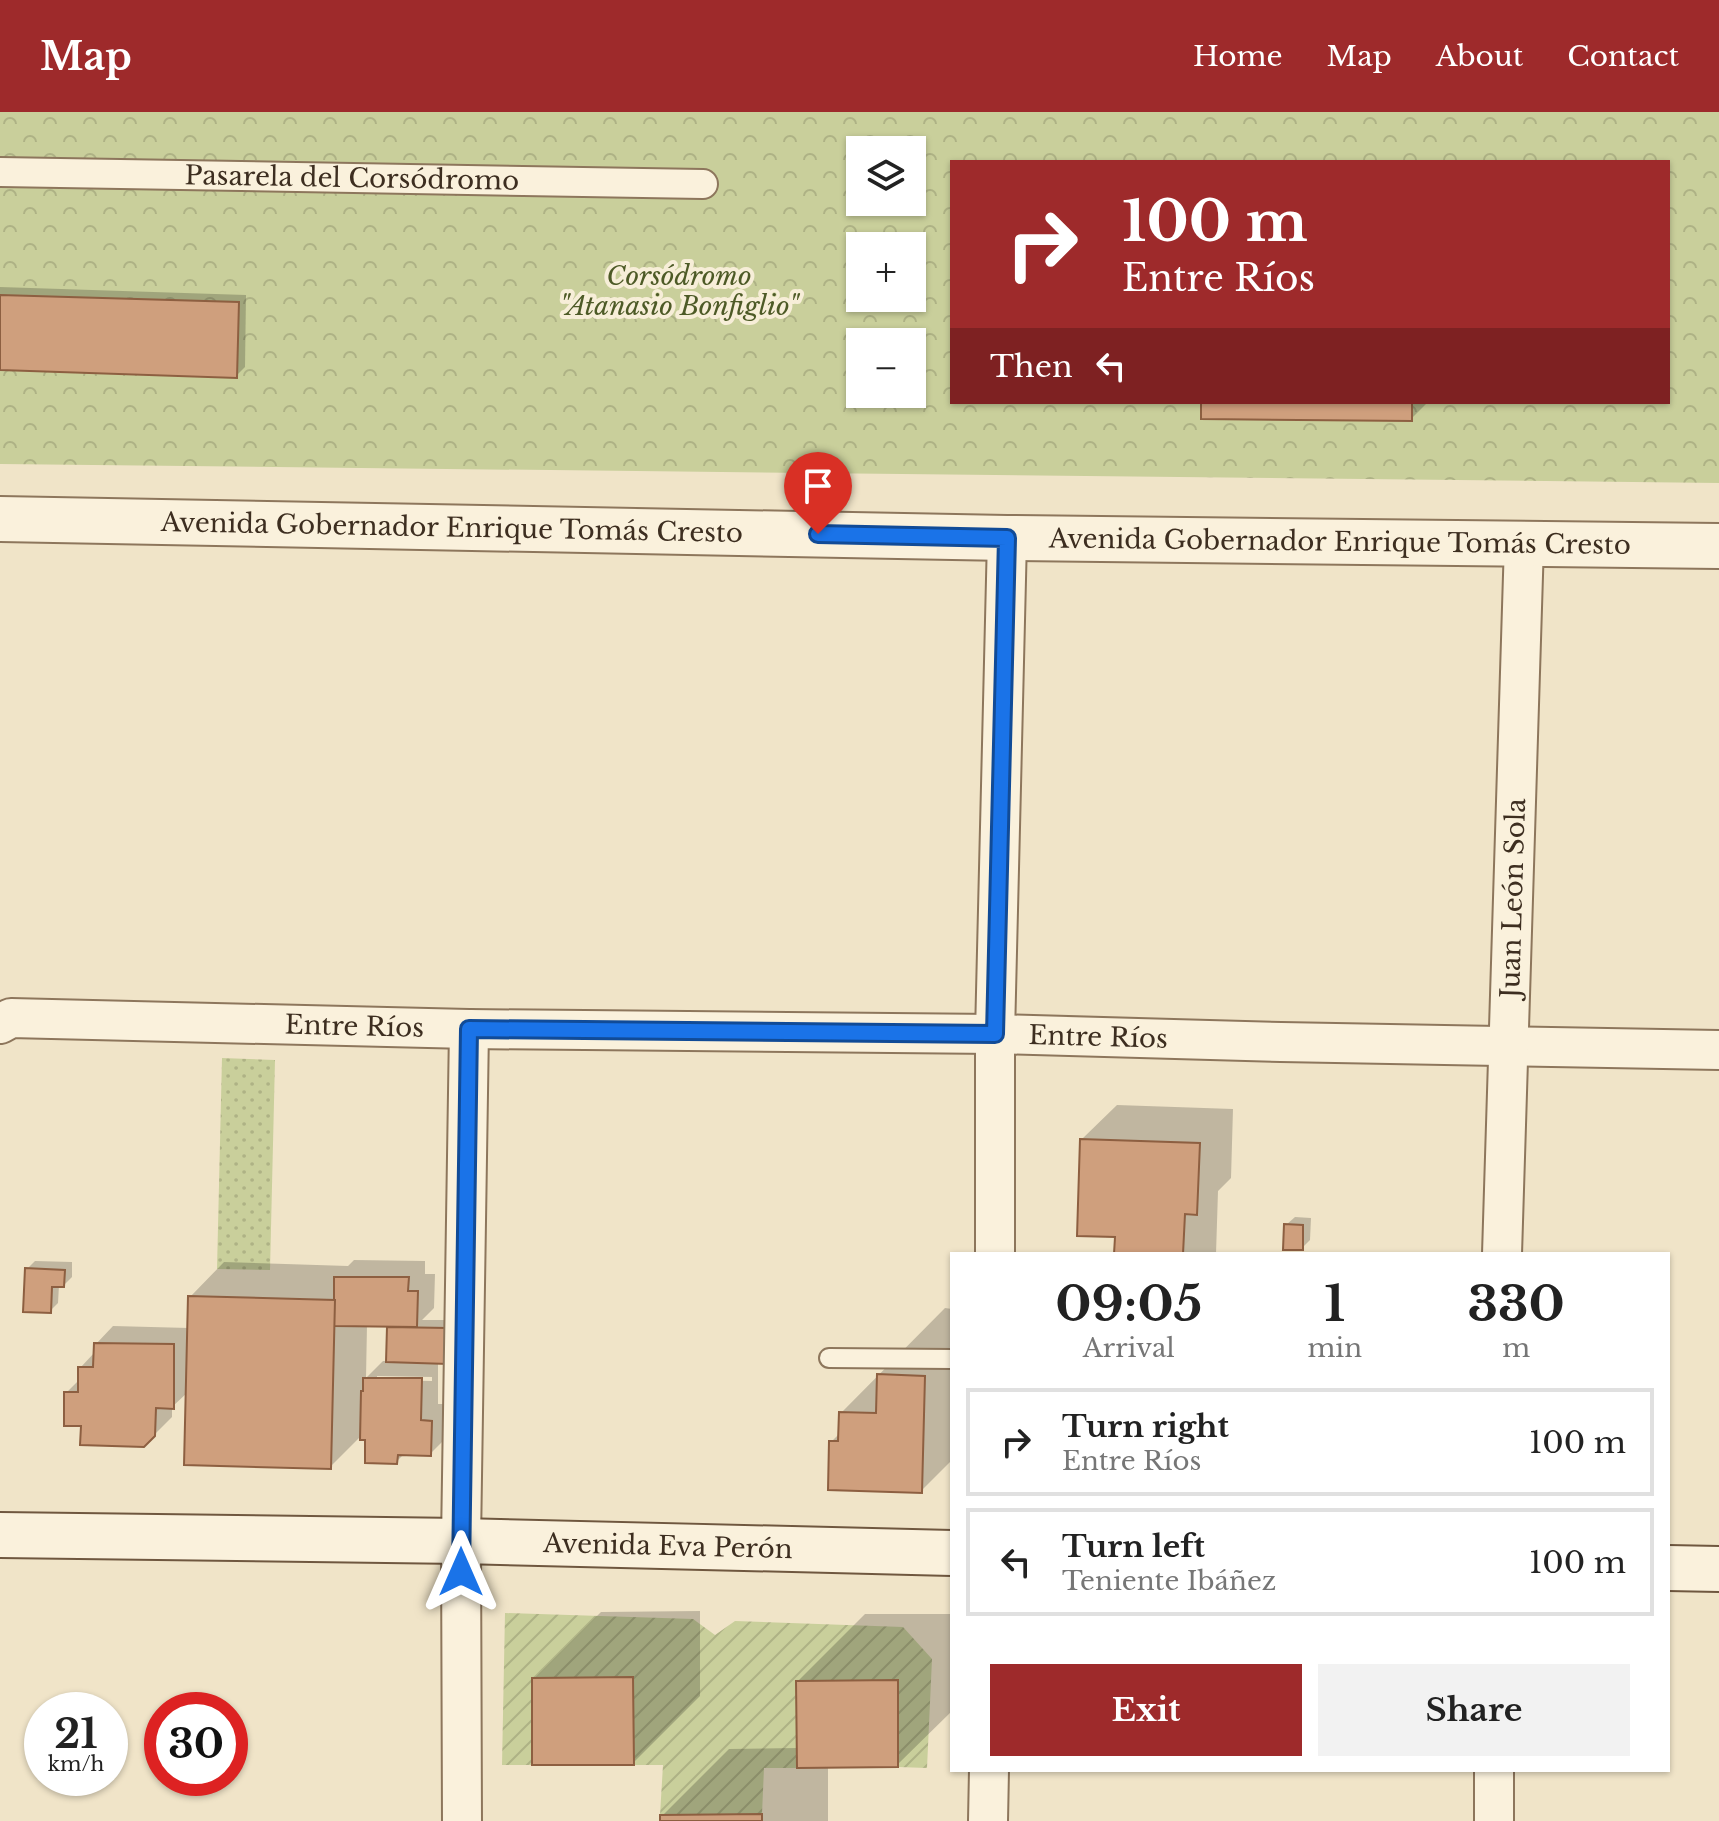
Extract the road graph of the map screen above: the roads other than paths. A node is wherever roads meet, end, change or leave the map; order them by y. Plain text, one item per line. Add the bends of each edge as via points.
1 (0, 172) edge
2 (703, 184) dead end
3 (0, 519) edge
4 (1007, 538) junction
5 (1524, 543) junction
6 (1719, 546) edge
7 (0, 1024) edge
8 (469, 1029) junction
9 (995, 1034) junction
10 (1507, 1047) junction
11 (1719, 1050) edge
12 (995, 1252) edge
13 (1502, 1252) edge
14 (829, 1358) dead end
15 (950, 1359) edge
16 (0, 1535) edge
17 (461, 1541) junction
18 (950, 1553) edge
19 (1670, 1568) edge
20 (1719, 1569) edge
21 (989, 1772) edge
22 (1494, 1772) edge
23 (462, 1821) edge
24 (988, 1821) edge
25 (1494, 1821) edge

1 - 2 street, Pasarela del Corsódromo
3 - 4 street, Avenida Gobernador Enrique Tomás Cresto
4 - 5 street, Avenida Gobernador Enrique Tomás Cresto
4 - 9 street
5 - 6 street, Avenida Gobernador Enrique Tomás Cresto
5 - 10 street, Juan León Sola
7 - 8 street, Entre Ríos via 11,1018
8 - 9 street, Entre Ríos
8 - 17 street
9 - 10 street, Entre Ríos
9 - 12 street
10 - 11 street, Entre Ríos
10 - 13 street, Juan León Sola
14 - 15 lane
16 - 17 street, Avenida Eva Perón
17 - 18 street, Avenida Eva Perón
17 - 23 street
19 - 20 street
21 - 24 street
22 - 25 street

